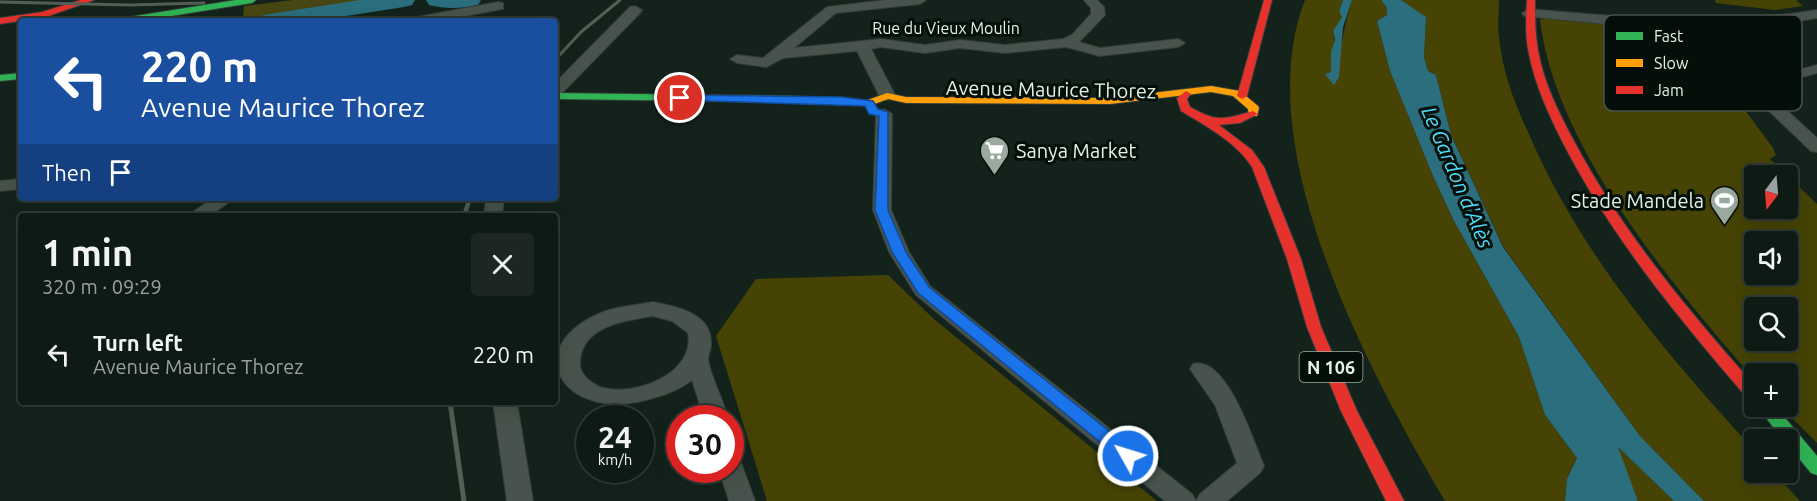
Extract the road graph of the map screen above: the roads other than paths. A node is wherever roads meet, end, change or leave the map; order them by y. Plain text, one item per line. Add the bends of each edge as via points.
1 (90, 0) edge
2 (252, 0) edge
3 (920, 0) edge
4 (1090, 0) edge
5 (1268, 0) edge
6 (498, 6) dead end
7 (1530, 6) edge
8 (635, 10) dead end
9 (1817, 14) edge
10 (1802, 16) edge
11 (18, 18) edge
12 (20, 18) edge
13 (141, 18) edge
14 (433, 18) edge
15 (1604, 18) edge
16 (0, 21) edge
17 (1066, 43) junction
18 (1178, 43) dead end
19 (862, 46) junction
20 (1253, 50) junction
21 (779, 54) junction
22 (737, 59) dead end
23 (1817, 69) edge
24 (1802, 72) edge
25 (18, 76) edge
26 (0, 78) edge
27 (18, 81) edge
28 (0, 83) edge
29 (558, 89) edge
30 (1193, 92) junction
31 (558, 96) edge
32 (1242, 96) junction
33 (908, 103) junction
34 (880, 104) junction
35 (1155, 110) dead end
36 (1778, 111) edge
37 (1173, 112) dead end
38 (1198, 117) junction
39 (1817, 147) edge
40 (1267, 153) dead end
41 (18, 184) edge
42 (0, 186) edge
43 (221, 201) edge
44 (201, 213) edge
45 (1282, 227) junction
46 (697, 359) junction
47 (1201, 369) dead end
48 (1744, 383) edge
49 (505, 405) edge
50 (712, 405) edge
51 (1774, 417) edge
52 (1815, 464) edge
53 (736, 483) edge
54 (520, 501) edge
55 (742, 501) edge
56 (1183, 501) edge
57 (1209, 501) edge
58 (1395, 501) edge

1 - 12 main road via 53,13
2 - 13 main road
3 - 21 street via 832,9
4 - 17 street via 1098,15 1077,38
5 - 20 main road
6 - 14 street
7 - 15 street
7 - 48 main road via 1532,47 1545,90 1595,187 1667,293
8 - 29 street
9 - 10 street
11 - 16 main road
17 - 18 street, Rue du Vieux Moulin via 1100,52
17 - 19 street, Rue du Vieux Moulin via 1005,49 960,44 925,49 881,43
19 - 21 street, Rue du Vieux Moulin
19 - 34 street
20 - 30 main road via 1231,73
20 - 32 main road
21 - 22 street, Rue du Vieux Moulin via 766,63
23 - 24 street
25 - 26 main road
27 - 28 main road
30 - 32 main road via 1221,90
30 - 33 main road, Avenue Maurice Thorez via 1110,101
30 - 38 main road via 1182,98 1181,104
31 - 34 main road via 826,99
32 - 38 main road, Avenue Maurice Thorez via 1254,108 1249,123
33 - 34 main road
33 - 35 main road, Avenue Maurice Thorez
34 - 56 street via 882,210 899,252 923,290
36 - 39 street
37 - 38 main road, Avenue Maurice Thorez
38 - 45 main road, N 106 via 1248,152
40 - 45 main road, N 106 via 1274,172
41 - 42 street
43 - 44 street
45 - 58 main road, N 106 via 1314,327 1349,411
46 - 46 street via 702,344 698,331 688,320 672,312 642,310 610,316 591,325 576,338 566,366 571,379 584,390 625,397 669,385
46 - 50 street
47 - 57 street via 1226,402 1251,466
49 - 54 street
51 - 52 main road
53 - 55 street

